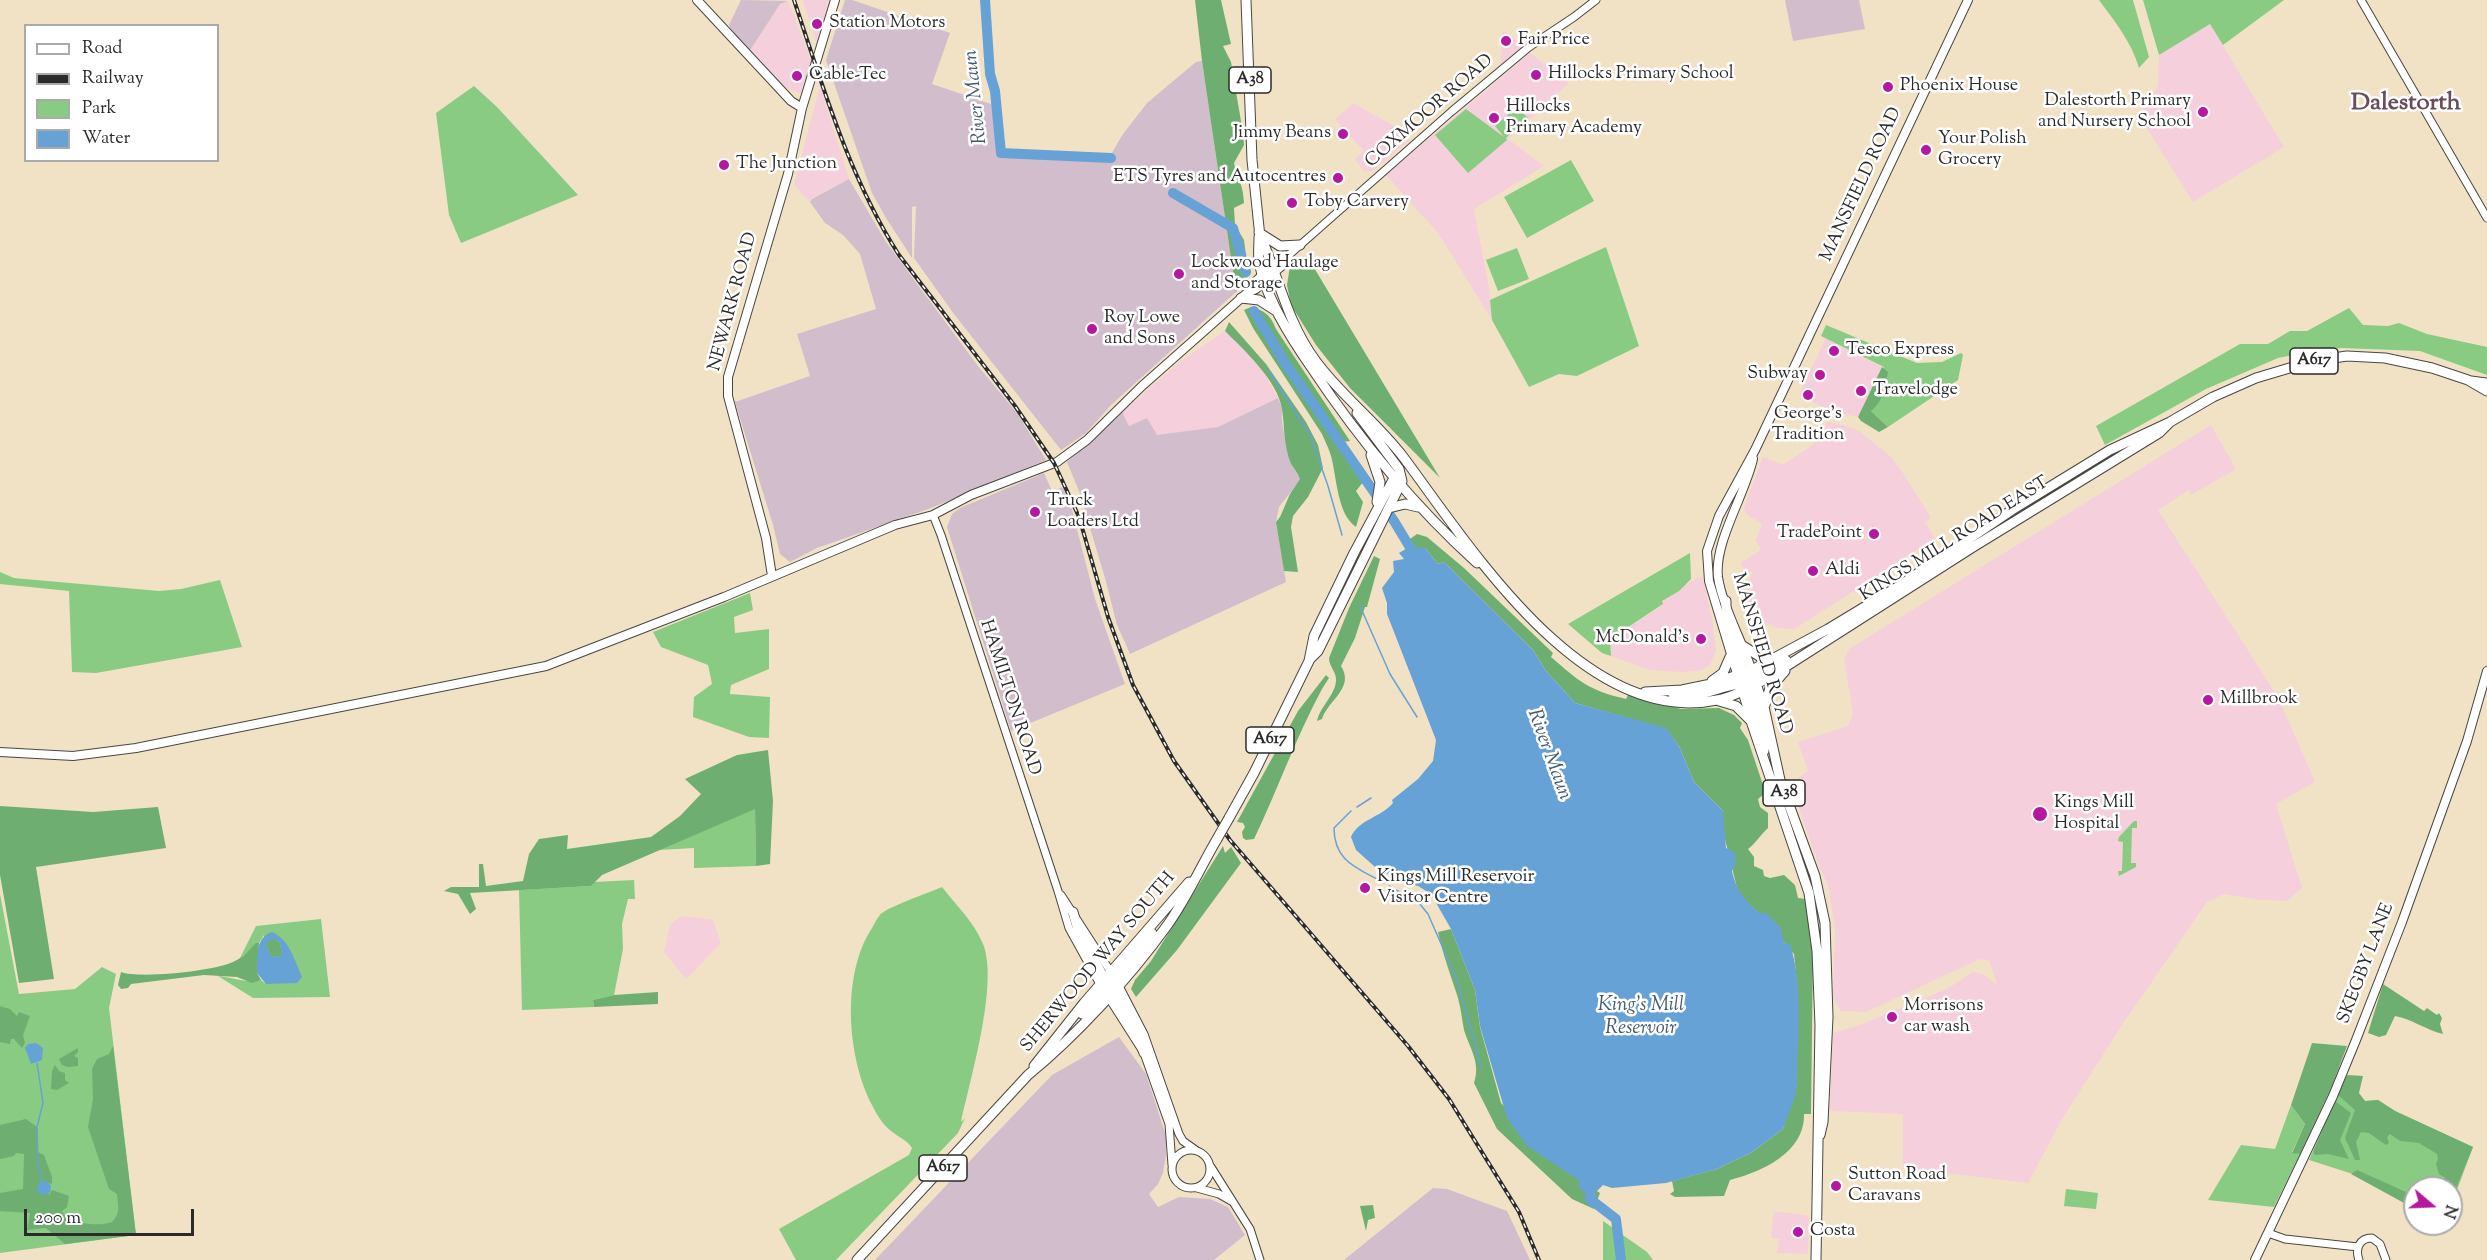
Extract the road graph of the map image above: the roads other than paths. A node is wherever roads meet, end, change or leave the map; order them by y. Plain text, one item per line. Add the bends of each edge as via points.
1 (697, 0) edge
2 (835, 0) edge
3 (1246, 0) edge
4 (1596, 0) edge
5 (1968, 0) edge
6 (2361, 0) edge
7 (802, 108) junction
8 (2487, 218) edge
9 (1259, 232) junction
10 (1300, 245) junction
11 (1268, 274) junction
12 (1244, 295) junction
13 (1278, 313) junction
14 (2468, 380) junction
15 (2487, 383) edge
16 (2487, 391) edge
17 (1346, 396) junction
18 (2170, 422) junction
19 (1368, 447) junction
20 (1755, 450) junction
21 (1399, 479) junction
22 (1420, 481) junction
23 (1382, 491) junction
24 (1391, 506) junction
25 (1420, 508) junction
26 (933, 515) junction
27 (772, 576) junction
28 (1493, 578) junction
29 (1726, 601) junction
30 (1830, 640) junction
31 (1743, 646) junction
32 (1730, 657) junction
33 (1774, 658) junction
34 (1309, 661) junction
35 (1791, 663) junction
36 (2487, 671) edge
37 (1746, 681) junction
38 (1705, 686) junction
39 (1662, 691) junction
40 (1640, 693) junction
41 (1718, 700) junction
42 (1764, 707) junction
43 (1751, 721) junction
44 (0, 752) edge
45 (1765, 763) junction
46 (1197, 873) junction
47 (1058, 891) junction
48 (1073, 912) joint
49 (1109, 985) junction
50 (1823, 1044) junction
51 (1144, 1053) joint
52 (1028, 1075) junction
53 (1197, 1151) junction
54 (1172, 1165) junction
55 (1210, 1165) junction
56 (1197, 1188) junction
57 (1233, 1202) junction
58 (2268, 1233) junction
59 (2358, 1247) junction
60 (856, 1260) edge
61 (1260, 1260) edge
62 (1816, 1260) edge
63 (2255, 1260) edge
64 (2359, 1260) edge
65 (2386, 1260) edge

1 - 7 main road via 791,101
2 - 7 main road, NEWARK ROAD
3 - 9 highway, A38
4 - 10 street, COXMOOR ROAD via 1529,47
5 - 20 main road, MANSFIELD ROAD
6 - 8 street
7 - 27 main road, NEWARK ROAD via 788,174 728,377 728,396 766,538
9 - 10 highway via 1280,246
9 - 11 highway, A38 via 1258,258
10 - 11 street, COXMOOR ROAD via 1285,264
11 - 12 main road
11 - 13 highway, A38
11 - 17 highway, A38 via 1302,340
12 - 13 highway
12 - 26 main road via 1057,462 971,495
13 - 19 highway, A38
14 - 15 highway, KINGS MILL ROAD EAST / A617
14 - 16 highway, KINGS MILL ROAD EAST / A617
14 - 18 highway, KINGS MILL ROAD EAST / A617 via 2385,358 2348,356 2280,369 2213,397
17 - 21 highway
17 - 22 highway, A38 via 1389,440
18 - 30 highway, KINGS MILL ROAD EAST / A617 via 2159,433 1972,547
18 - 33 highway, KINGS MILL ROAD EAST / A617 via 2110,450 1828,629
19 - 21 highway, A38
19 - 23 highway, A617
20 - 29 main road, MANSFIELD ROAD via 1748,480 1720,552 1718,577
20 - 32 main road, MANSFIELD ROAD via 1719,516 1707,551 1709,582
21 - 22 highway
21 - 23 highway, A617
21 - 24 highway, SHERWOOD WAY SOUTH
21 - 25 highway, A38
22 - 28 highway, A38
23 - 34 highway, SHERWOOD WAY SOUTH / A617 via 1376,511 1314,636
24 - 25 highway
24 - 34 highway, SHERWOOD WAY SOUTH / A617 via 1318,651
25 - 28 highway, A38
26 - 27 main road via 895,525
26 - 47 street, HAMILTON ROAD
27 - 44 main road via 569,658 507,675 93,755
28 - 40 highway, A38 via 1538,626 1592,672
29 - 31 main road, MANSFIELD ROAD
29 - 37 highway via 1726,621
30 - 35 highway, KINGS MILL ROAD EAST / A617
30 - 37 highway via 1813,644
31 - 33 highway via 1759,656
31 - 37 main road, MANSFIELD ROAD
32 - 37 main road, MANSFIELD ROAD
32 - 38 highway via 1723,673
33 - 37 highway, KINGS MILL ROAD EAST / A617
34 - 46 highway, SHERWOOD WAY SOUTH / A617, bridge via 1254,773
35 - 37 highway, KINGS MILL ROAD EAST / A617
35 - 42 highway via 1770,688
36 - 58 main road, SKEGBY LANE via 2467,741 2402,922 2333,1096
37 - 38 highway, A617
37 - 39 highway via 1694,695
37 - 41 highway, A617
37 - 42 highway, MANSFIELD ROAD / A38
37 - 43 main road, MANSFIELD ROAD
37 - 45 highway via 1764,740
38 - 39 highway, A617
39 - 40 highway, A38
40 - 41 highway, A38 via 1677,702
41 - 43 highway via 1736,706
42 - 50 highway, MANSFIELD ROAD / A38 via 1780,780 1822,901 1827,945
43 - 45 highway, MANSFIELD ROAD / A38
45 - 50 highway, MANSFIELD ROAD / A38 via 1812,905
46 - 49 highway, SHERWOOD WAY SOUTH / A617
46 - 49 highway, SHERWOOD WAY SOUTH / A617 via 1186,896 1174,905
47 - 48 street, HAMILTON ROAD
47 - 49 street, HAMILTON ROAD via 1069,928
48 - 49 highway via 1078,930
49 - 51 highway
49 - 52 highway, SHERWOOD WAY SOUTH / A617 via 1049,1044
49 - 52 highway, SHERWOOD WAY SOUTH / A617 via 1053,1055
49 - 53 street, HAMILTON ROAD via 1144,1034 1179,1134
50 - 62 highway, A38
51 - 54 street via 1169,1124
52 - 60 highway, SHERWOOD WAY SOUTH / A617
53 - 54 street via 1182,1152
53 - 55 street, HAMILTON ROAD
54 - 56 street via 1177,1183 1184,1188
55 - 56 street via 1207,1181
55 - 57 street, HAMILTON ROAD
56 - 57 street
57 - 61 street, HAMILTON ROAD via 1250,1229
58 - 59 street via 2285,1239
58 - 63 main road, SKEGBY LANE
59 - 64 street
59 - 65 street via 2367,1238 2377,1240

